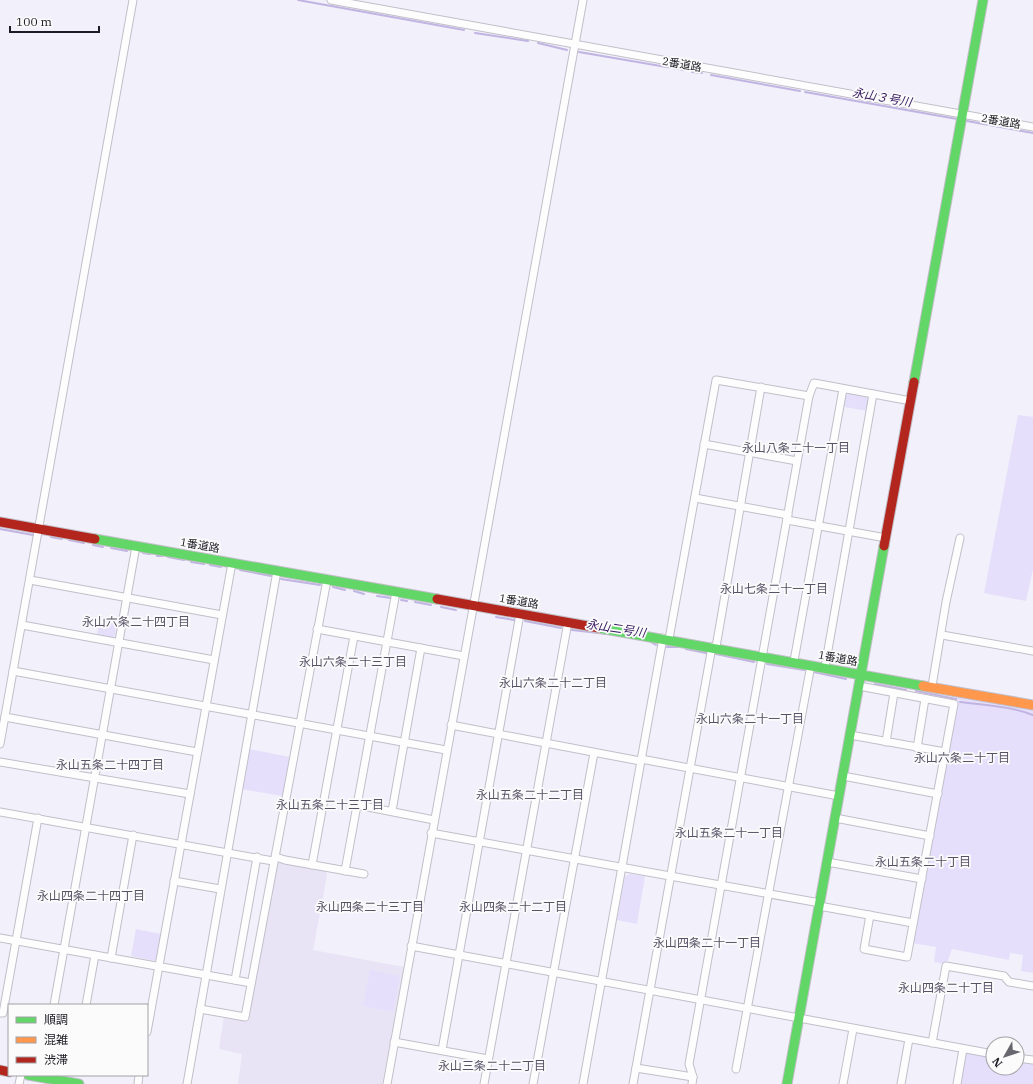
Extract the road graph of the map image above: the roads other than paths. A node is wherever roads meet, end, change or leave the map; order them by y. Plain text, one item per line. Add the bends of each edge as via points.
1 (133, 0) edge
2 (331, 0) edge
3 (583, 0) edge
4 (983, 0) edge
5 (575, 44) junction
6 (962, 114) junction
7 (1033, 127) edge
8 (761, 388) junction
9 (843, 389) junction
10 (873, 394) junction
11 (809, 396) junction
12 (911, 401) junction
13 (704, 444) junction
14 (750, 452) junction
15 (797, 461) junction
16 (695, 498) junction
17 (740, 506) junction
18 (787, 518) junction
19 (0, 522) edge
20 (819, 526) junction
21 (39, 529) junction
22 (849, 531) junction
23 (886, 538) junction
24 (960, 538) dead end
25 (136, 546) junction
26 (232, 563) junction
27 (277, 571) junction
28 (30, 580) junction
29 (327, 580) junction
30 (396, 592) junction
31 (127, 597) junction
32 (473, 606) junction
33 (222, 614) junction
34 (520, 614) junction
35 (568, 622) junction
36 (22, 625) junction
37 (318, 629) junction
38 (942, 635) junction
39 (354, 636) junction
40 (666, 639) junction
41 (118, 642) junction
42 (387, 642) junction
43 (714, 647) junction
44 (421, 648) junction
45 (1033, 651) edge
46 (464, 656) junction
47 (762, 656) junction
48 (214, 660) junction
49 (794, 661) junction
50 (811, 665) junction
51 (825, 667) junction
52 (13, 671) junction
53 (862, 674) junction
54 (859, 686) junction
55 (932, 686) junction
56 (110, 689) junction
57 (894, 693) junction
58 (925, 699) junction
59 (1033, 705) edge
60 (205, 706) junction
61 (251, 715) junction
62 (5, 717) junction
63 (300, 724) junction
64 (451, 725) junction
65 (336, 731) junction
66 (499, 734) junction
67 (102, 735) junction
68 (850, 735) junction
69 (370, 736) junction
70 (545, 742) junction
71 (886, 742) junction
72 (404, 743) junction
73 (0, 744) edge
74 (917, 748) junction
75 (446, 750) junction
76 (197, 752) junction
77 (945, 752) junction
78 (594, 753) junction
79 (641, 760) junction
80 (0, 762) edge
81 (690, 768) junction
82 (843, 776) junction
83 (740, 777) junction
84 (94, 779) junction
85 (788, 786) junction
86 (190, 794) junction
87 (938, 794) junction
88 (839, 796) junction
89 (358, 805) junction
90 (0, 812) edge
91 (392, 812) junction
92 (38, 818) junction
93 (835, 818) junction
94 (434, 820) junction
95 (85, 827) junction
96 (431, 833) junction
97 (133, 835) junction
98 (930, 836) junction
99 (479, 842) junction
100 (181, 844) junction
101 (526, 850) junction
102 (228, 852) junction
103 (257, 858) junction
104 (275, 859) junction
105 (575, 859) junction
106 (827, 862) junction
107 (312, 865) junction
108 (622, 868) junction
109 (345, 871) junction
110 (364, 874) dead end
111 (670, 876) junction
112 (922, 879) junction
113 (174, 881) junction
114 (721, 885) junction
115 (220, 889) junction
116 (769, 894) junction
117 (820, 905) junction
118 (870, 915) junction
119 (913, 923) junction
120 (0, 938) edge
121 (15, 941) junction
122 (411, 946) junction
123 (64, 949) junction
124 (95, 955) junction
125 (459, 956) junction
126 (111, 958) junction
127 (505, 964) junction
128 (159, 966) junction
129 (554, 972) junction
130 (206, 975) junction
131 (235, 980) junction
132 (601, 981) junction
133 (251, 983) junction
134 (1033, 986) edge
135 (650, 990) junction
136 (700, 999) junction
137 (54, 1004) edge
138 (86, 1004) edge
139 (748, 1008) junction
140 (200, 1009) junction
141 (0, 1013) edge
142 (799, 1018) junction
143 (148, 1026) edge
144 (853, 1029) junction
145 (909, 1038) junction
146 (394, 1042) junction
147 (932, 1043) junction
148 (963, 1049) junction
149 (442, 1050) junction
150 (985, 1053) edge
151 (488, 1059) junction
152 (636, 1068) junction
153 (736, 1069) dead end
154 (34, 1076) edge
155 (692, 1081) edge
156 (79, 1084) edge
157 (187, 1084) edge
158 (387, 1084) edge
159 (484, 1084) edge
160 (533, 1084) edge
161 (583, 1084) edge
162 (633, 1084) edge
163 (787, 1084) edge
164 (843, 1084) edge
165 (901, 1084) edge
166 (957, 1084) edge

1 - 21 street
2 - 5 street, 2番道路
3 - 5 street
4 - 6 main road
5 - 6 street, 2番道路
5 - 32 street
6 - 7 street, 2番道路
6 - 12 main road
8 - 11 street
8 - 13 street via 716,380
8 - 14 street
9 - 10 street
9 - 11 street via 814,383
9 - 20 street
10 - 12 street
10 - 22 street
11 - 15 street
12 - 23 main road
13 - 14 street
13 - 16 street
14 - 15 street
14 - 17 street
15 - 18 street
16 - 17 street
16 - 40 street
17 - 18 street
17 - 43 street
18 - 20 street
18 - 47 street
19 - 21 main road, 1番道路
20 - 22 street
20 - 49 street
21 - 25 main road, 1番道路
21 - 28 street
22 - 23 street
22 - 51 street
23 - 53 main road
24 - 38 street via 946,602
25 - 26 main road, 1番道路
25 - 31 street
26 - 27 main road, 1番道路
26 - 33 street
27 - 29 main road, 1番道路
27 - 61 street
28 - 31 street
28 - 36 street
29 - 30 main road, 1番道路
29 - 37 street
30 - 32 main road, 1番道路
30 - 42 street
31 - 33 street
31 - 41 street
32 - 34 main road, 1番道路
32 - 46 street
33 - 48 street
34 - 35 main road, 1番道路
34 - 66 street
35 - 40 main road, 1番道路
35 - 70 street
36 - 41 street
36 - 52 street
37 - 39 street
37 - 63 street
38 - 45 street
38 - 55 street
39 - 42 street
39 - 65 street
40 - 43 main road, 1番道路
40 - 79 street
41 - 48 street
41 - 56 street
42 - 44 street
42 - 69 street
43 - 47 main road, 1番道路
43 - 81 street
44 - 46 street
44 - 72 street
46 - 64 street
47 - 49 main road, 1番道路
47 - 83 street
48 - 60 street
49 - 50 main road, 1番道路
50 - 51 main road, 1番道路
50 - 85 street
51 - 53 main road, 1番道路
52 - 56 street
52 - 62 street
53 - 54 main road
53 - 55 main road, 1番道路
54 - 57 street
54 - 68 main road
55 - 59 main road, 1番道路
56 - 60 street
56 - 67 street
57 - 58 street
57 - 71 street
58 - 74 street
58 - 77 street via 954,704
60 - 61 street
60 - 76 street
61 - 63 street
61 - 102 street
62 - 67 street
62 - 73 street
63 - 65 street
63 - 104 street
64 - 66 street
64 - 75 street
65 - 69 street
65 - 107 street
66 - 70 street
66 - 99 street
67 - 76 street
67 - 84 street
68 - 71 street
68 - 82 main road
69 - 72 street
69 - 89 street
70 - 78 street
70 - 101 street
71 - 74 street
72 - 75 street
72 - 91 street
74 - 77 street
75 - 94 street
76 - 86 street
77 - 87 street
78 - 79 street
78 - 105 street
79 - 81 street
79 - 108 street
80 - 84 street
81 - 83 street
81 - 111 street
82 - 87 street
82 - 88 main road
83 - 85 street
83 - 114 street
84 - 86 street
84 - 95 street
85 - 88 street
85 - 116 street
86 - 100 street
87 - 98 street
88 - 93 main road
89 - 91 street
89 - 109 street
90 - 92 street
91 - 94 street
92 - 95 street
92 - 121 street
93 - 98 street
93 - 106 main road
94 - 96 street
95 - 97 street
95 - 123 street
96 - 99 street
96 - 122 street
97 - 100 street
97 - 126 street
98 - 112 street
99 - 101 street
99 - 125 street
100 - 102 street
100 - 113 street
101 - 105 street
101 - 127 street
102 - 103 street
102 - 115 street
103 - 104 street
103 - 131 street
104 - 107 street
104 - 133 street
105 - 108 street
105 - 129 street
106 - 112 street
106 - 117 main road
107 - 109 street
108 - 111 street
108 - 132 street
109 - 110 street
111 - 114 street
111 - 135 street
112 - 119 street
113 - 115 street
113 - 128 street
114 - 116 street
114 - 136 street
115 - 130 street
116 - 117 street
116 - 139 street
117 - 118 street
117 - 142 main road
118 - 119 street
118 - 119 street via 864,949 907,957
120 - 121 street
121 - 123 street
121 - 141 street via 3,1013
122 - 125 street
122 - 146 street
123 - 124 street
123 - 137 street
124 - 126 street
124 - 138 street
125 - 127 street
125 - 149 street
126 - 128 street
127 - 129 street
127 - 151 street
128 - 130 street
128 - 143 street
129 - 132 street
129 - 160 street
130 - 131 street
130 - 140 street
131 - 133 street
132 - 135 street
132 - 161 street
133 - 140 street via 245,1017
134 - 147 street via 1009,982 1004,976 946,966
135 - 136 street
135 - 152 street
136 - 139 street
136 - 155 street via 689,1064
139 - 142 street
139 - 153 street
140 - 157 street
142 - 144 street
142 - 163 main road
144 - 145 street
144 - 164 street
145 - 147 street
145 - 165 street
146 - 149 street
146 - 158 street
147 - 148 street
148 - 150 street
148 - 166 street
149 - 151 street
151 - 159 street
152 - 155 street
152 - 162 street
154 - 156 main road

